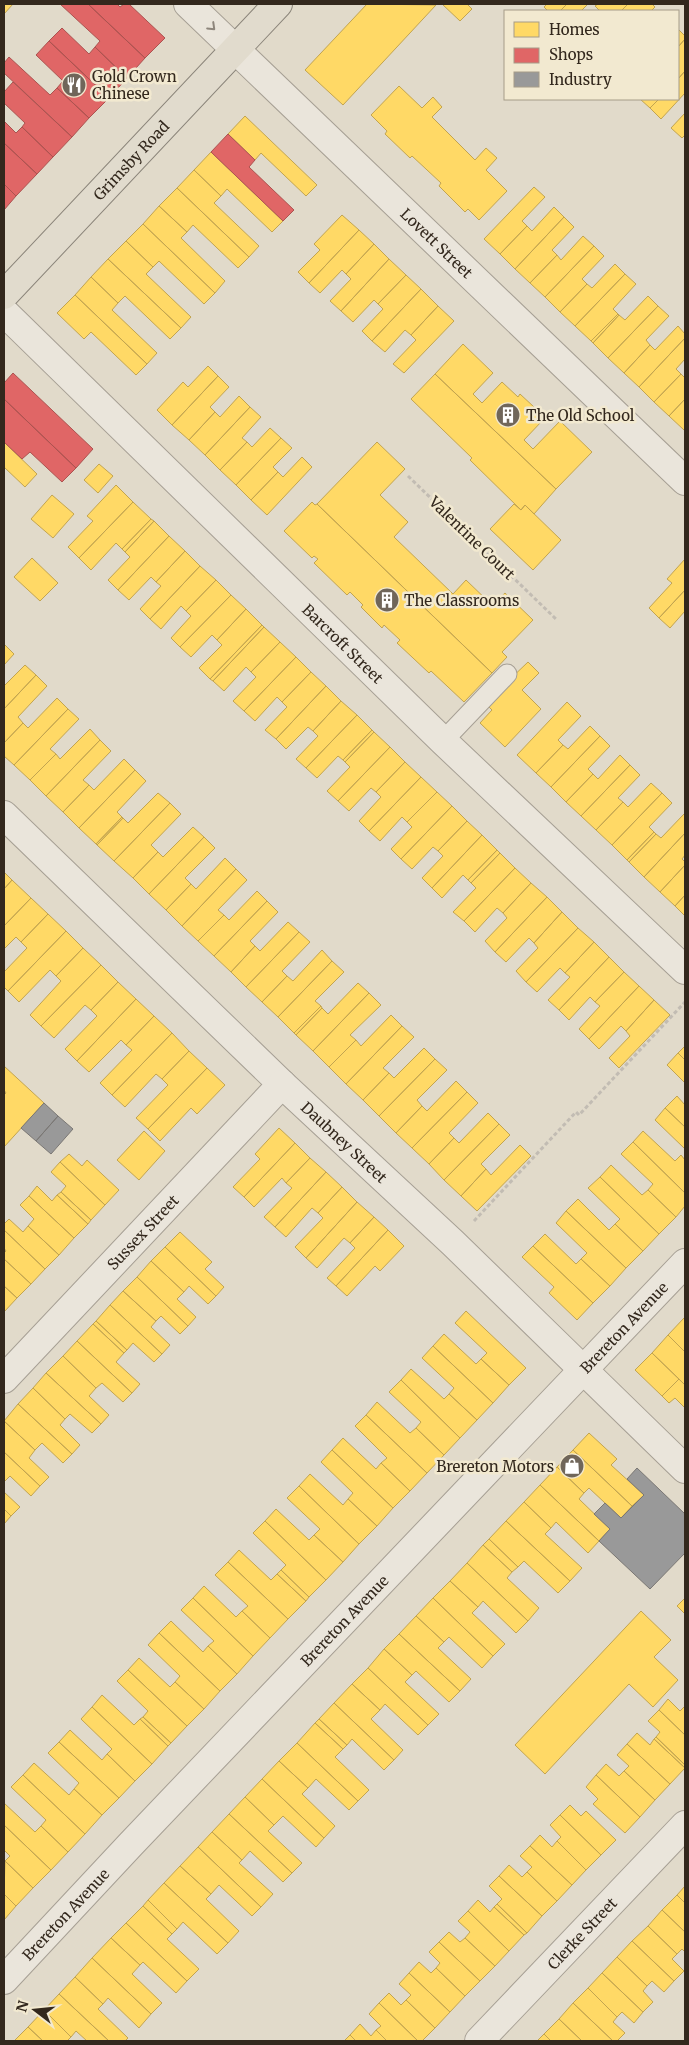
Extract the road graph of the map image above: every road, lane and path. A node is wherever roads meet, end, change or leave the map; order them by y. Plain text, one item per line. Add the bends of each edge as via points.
1 (188, 4) edge
2 (278, 4) edge
3 (236, 50) junction
4 (4, 294) edge
5 (4, 312) edge
6 (408, 476) dead end
7 (685, 481) edge
8 (557, 620) dead end
9 (507, 674) dead end
10 (443, 742) junction
11 (4, 815) edge
12 (685, 970) edge
13 (685, 1002) edge
14 (282, 1084) junction
15 (453, 1243) junction
16 (685, 1263) edge
17 (583, 1370) junction
18 (4, 1379) edge
19 (685, 1469) edge
20 (685, 1825) edge
21 (4, 1980) edge
22 (479, 2041) edge

1 -> 3 street, Lovett Street
2 - 3 main road, Grimsby Road
3 - 4 main road, Grimsby Road
3 - 7 street, Lovett Street
5 - 10 street, Barcroft Street
6 - 8 path, Valentine Court
9 - 10 lane
10 - 12 street, Barcroft Street
11 - 14 street, Daubney Street
13 - 15 path
14 - 15 street, Daubney Street
14 - 18 street, Sussex Street
15 - 17 street, Daubney Street
16 - 17 street, Brereton Avenue
17 - 19 street, Daubney Street
17 - 21 street, Brereton Avenue
20 - 22 street, Clerke Street

